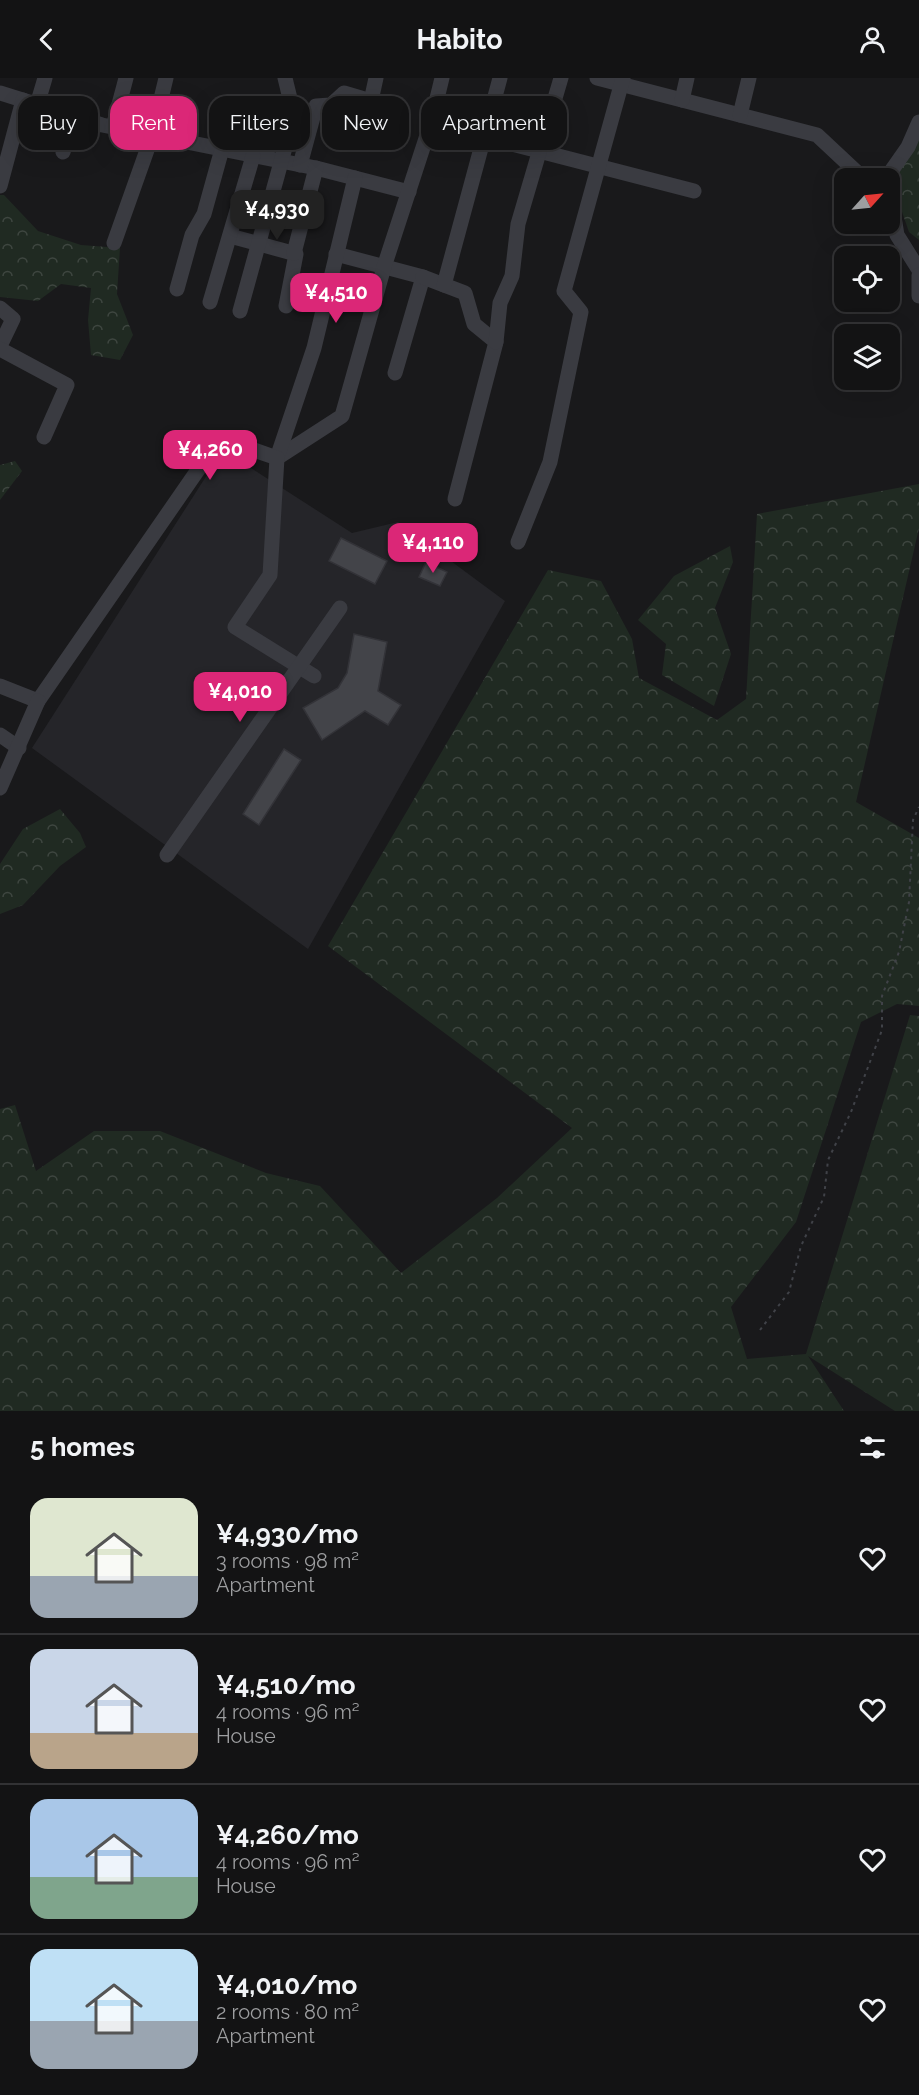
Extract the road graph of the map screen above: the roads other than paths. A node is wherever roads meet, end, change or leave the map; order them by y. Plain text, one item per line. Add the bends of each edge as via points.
1 (45, 78) edge
2 (126, 78) edge
3 (166, 78) edge
4 (285, 78) edge
5 (376, 78) edge
6 (442, 78) edge
7 (500, 78) edge
8 (561, 78) edge
9 (597, 78) edge
10 (687, 78) edge
11 (749, 78) edge
12 (623, 81) edge
13 (0, 93) edge
14 (34, 96) edge
15 (121, 96) edge
16 (162, 96) edge
17 (438, 96) edge
18 (495, 96) edge
19 (18, 99) edge
20 (682, 100) junction
21 (740, 115) junction
22 (919, 122) edge
23 (18, 136) edge
24 (147, 150) edge
25 (222, 150) edge
26 (226, 150) edge
27 (422, 150) edge
28 (480, 150) edge
29 (535, 150) edge
30 (539, 151) junction
31 (253, 156) junction
32 (282, 161) junction
33 (300, 165) junction
34 (600, 167) junction
35 (316, 168) junction
36 (852, 168) edge
37 (893, 168) edge
38 (355, 178) junction
39 (0, 186) edge
40 (694, 191) dead end
41 (409, 192) junction
42 (897, 234) edge
43 (230, 236) junction
44 (114, 243) dead end
45 (259, 243) junction
46 (294, 253) junction
47 (336, 254) junction
48 (384, 267) junction
49 (919, 270) edge
50 (919, 275) edge
51 (423, 277) junction
52 (444, 285) junction
53 (177, 289) dead end
54 (919, 296) edge
55 (210, 302) dead end
56 (286, 306) dead end
57 (0, 308) edge
58 (240, 311) dead end
59 (496, 342) junction
60 (0, 347) edge
61 (395, 373) dead end
62 (44, 436) dead end
63 (277, 458) junction
64 (455, 499) dead end
65 (518, 542) dead end
66 (340, 608) dead end
67 (299, 667) junction
68 (314, 676) dead end
69 (0, 686) edge
70 (38, 701) junction
71 (0, 735) edge
72 (19, 748) junction
73 (0, 788) edge
74 (167, 855) dead end

1 - 14 street
2 - 15 street
3 - 16 street
4 - 32 street via 294,115
5 - 33 street via 371,101 344,93 331,105 316,106
6 - 17 street
7 - 18 street
8 - 30 street
9 - 12 street
10 - 20 street
11 - 21 street
12 - 20 street
12 - 34 street
13 - 19 street
20 - 21 street
21 - 36 street via 817,135
22 - 37 street
23 - 39 street
24 - 44 street
25 - 53 street
26 - 31 street
27 - 41 street
28 - 52 street
29 - 30 street
30 - 34 street
30 - 59 street via 518,224 512,276 500,303
31 - 32 street
31 - 43 street
32 - 33 street
32 - 45 street
33 - 35 street
34 - 40 street
34 - 65 street via 564,291 581,312 550,462
35 - 38 street
35 - 46 street
38 - 41 street
38 - 47 street
41 - 48 street
42 - 49 street
43 - 45 street
43 - 55 street
45 - 46 street
45 - 58 street
46 - 56 street
47 - 48 street
47 - 63 street via 314,348
48 - 51 street
48 - 63 street via 342,416
50 - 54 street
51 - 52 street
51 - 61 street
52 - 59 street via 465,293 474,324
57 - 60 street via 13,319
59 - 64 street
60 - 62 street via 67,385
63 - 67 street via 270,575 235,627
63 - 70 street via 220,438
66 - 67 street
67 - 68 street
67 - 74 street
69 - 70 street
70 - 72 street
71 - 72 street
72 - 73 street

